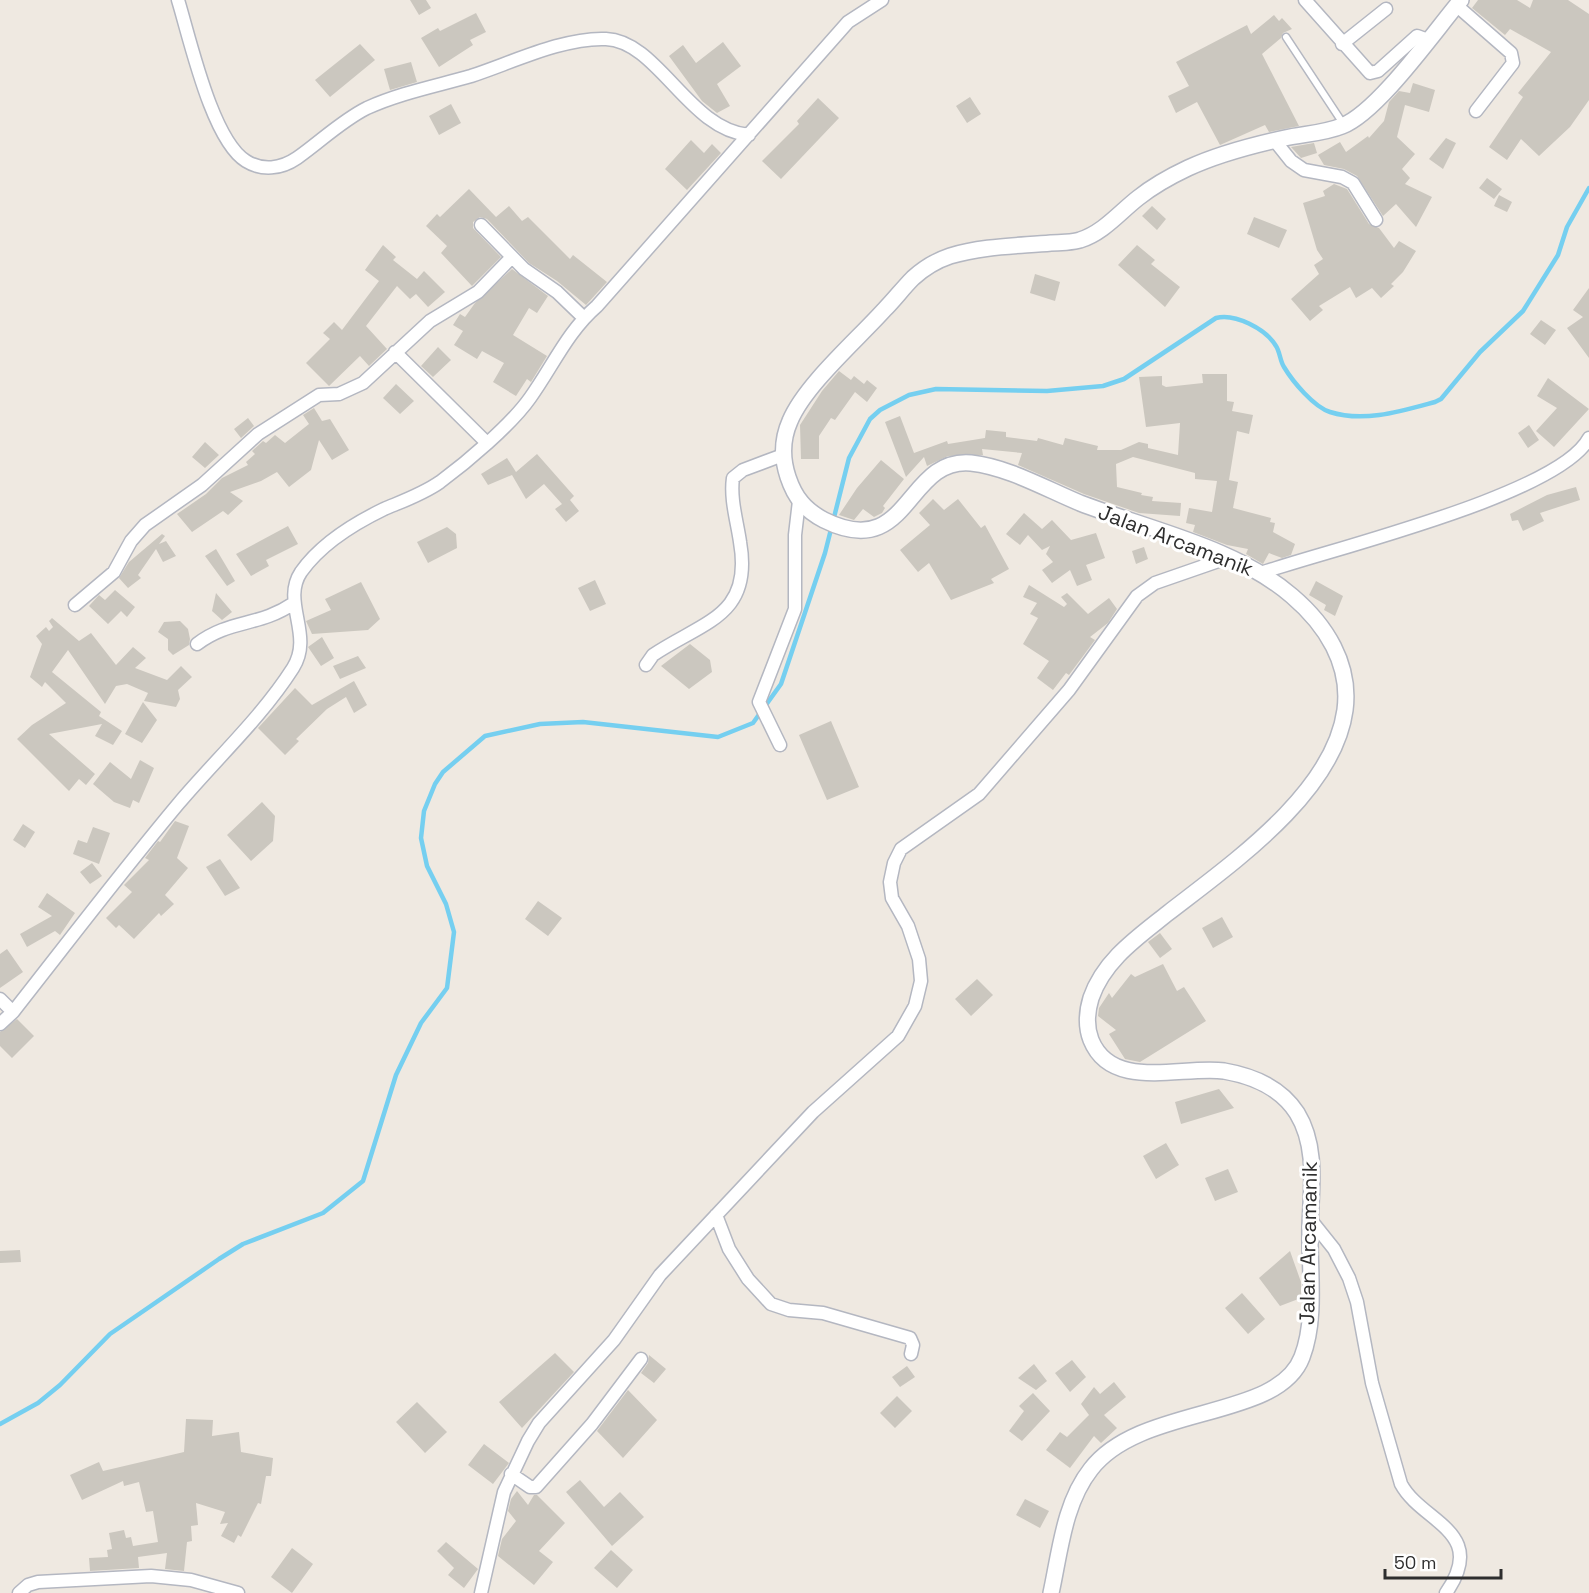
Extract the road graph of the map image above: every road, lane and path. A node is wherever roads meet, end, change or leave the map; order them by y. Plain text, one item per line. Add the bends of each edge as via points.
1 (178, 0) edge
2 (882, 0) edge
3 (1305, 0) edge
4 (1459, 3) edge
5 (1386, 9) dead end
6 (1286, 37) dead end
7 (1428, 40) junction
8 (1342, 44) junction
9 (1476, 111) dead end
10 (1344, 126) junction
11 (749, 135) junction
12 (1275, 141) junction
13 (1376, 220) dead end
14 (481, 225) dead end
15 (512, 257) junction
16 (584, 318) junction
17 (395, 352) junction
18 (1589, 438) edge
19 (486, 442) junction
20 (783, 455) junction
21 (799, 501) junction
22 (1230, 557) junction
23 (1261, 573) junction
24 (294, 603) junction
25 (75, 605) dead end
26 (197, 644) dead end
27 (646, 665) dead end
28 (780, 745) dead end
29 (0, 999) edge
30 (13, 1012) junction
31 (0, 1024) edge
32 (716, 1215) junction
33 (1310, 1219) junction
34 (911, 1354) dead end
35 (641, 1359) dead end
36 (511, 1474) junction
37 (19, 1593) edge
38 (238, 1593) edge
39 (481, 1593) edge
40 (1051, 1593) edge
41 (1446, 1593) edge

1 - 11 street via 217,124 232,148 260,168 278,167 295,160 367,108 573,42 607,39 628,44 645,57 685,99 726,130
2 - 11 street via 848,22
3 - 8 street
4 - 7 street
4 - 9 street via 1513,58
5 - 8 street
6 - 10 lane
7 - 8 street via 1417,36 1378,71 1370,73
7 - 10 street via 1371,108
10 - 12 street
11 - 16 street
12 - 13 street via 1304,170 1353,183
12 - 20 street via 1194,165 1170,177 1098,231 1077,242 946,256 916,274 798,405 789,423
14 - 15 street
15 - 16 street
15 - 17 street via 478,292 430,321
16 - 19 street via 564,341 529,399
17 - 19 street
17 - 25 street via 351,391 319,394 258,434 202,485 145,525 114,572
18 - 23 street via 1574,456 1527,484 1390,534
19 - 24 street via 439,483 366,518 323,549 300,573
20 - 21 street
20 - 27 street via 743,470 733,478 731,490 743,561 742,578 731,607 653,655
21 - 22 street, Jalan Arcamanik via 808,510 844,528 868,530 896,517 946,464 967,463 992,468
21 - 28 street via 795,609 759,702
22 - 23 street, Jalan Arcamanik
22 - 32 street via 1155,583 1137,596 1069,690 979,794 901,849 890,882 892,898 908,926 919,959 921,981 915,1006 898,1036 813,1112
23 - 33 street, Jalan Arcamanik via 1295,598 1331,641 1345,679 1345,709 1339,737 1317,780 1290,809 1232,863 1112,961 1088,1007 1089,1032 1101,1056 1141,1073 1215,1070 1273,1087 1296,1113 1312,1157
24 - 26 street via 268,618 214,631
24 - 30 street via 302,642 294,666 266,706 130,862
29 - 30 street
30 - 31 street
32 - 34 street via 729,1249 748,1279 771,1304 823,1313 910,1338
32 - 36 street via 660,1275 614,1340 539,1423
33 - 40 street, Jalan Arcamanik via 1309,1317 1305,1347 1293,1374 1275,1389 1252,1399 1148,1428 1118,1444 1094,1464 1069,1513
33 - 41 street via 1334,1249 1349,1278 1372,1383 1401,1484 1407,1496 1446,1526 1456,1540 1459,1561
35 - 36 street via 536,1487
36 - 39 street
37 - 38 street via 38,1582 151,1576 191,1580

